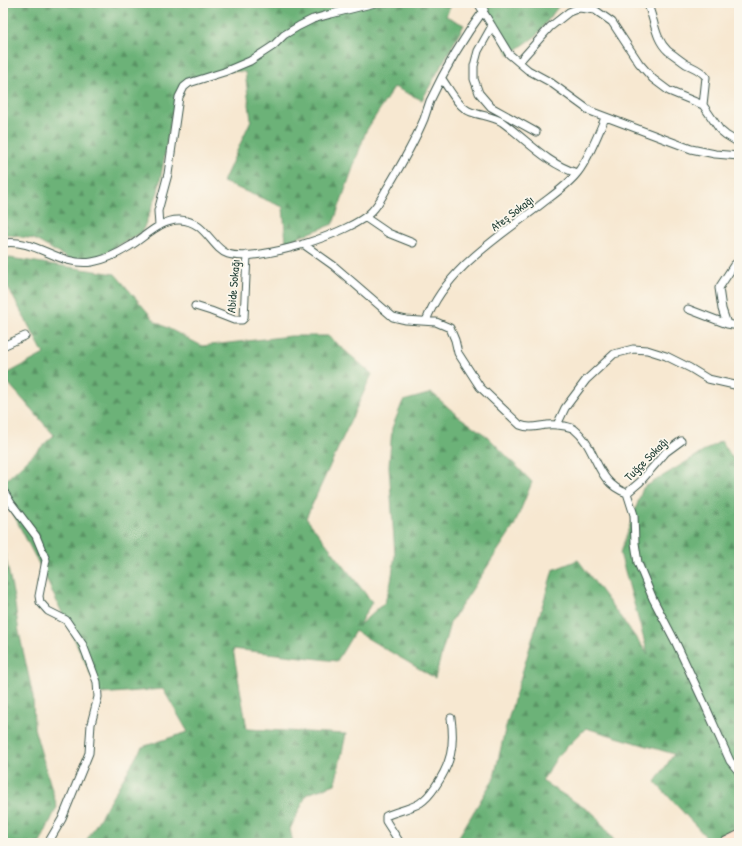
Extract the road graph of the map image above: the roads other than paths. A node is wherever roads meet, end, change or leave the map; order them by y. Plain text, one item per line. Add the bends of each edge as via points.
1 (375, 3) edge
2 (478, 3) edge
3 (647, 3) edge
4 (484, 10) junction
5 (492, 26) junction
6 (519, 62) junction
7 (442, 78) junction
8 (703, 105) junction
9 (605, 118) junction
10 (536, 132) dead end
11 (739, 143) edge
12 (739, 156) edge
13 (577, 173) junction
14 (366, 218) junction
15 (159, 226) junction
16 (3, 243) edge
17 (413, 243) dead end
18 (304, 244) junction
19 (247, 255) junction
20 (739, 261) edge
21 (196, 306) dead end
22 (688, 309) dead end
23 (426, 321) junction
24 (727, 324) junction
25 (739, 326) edge
26 (25, 336) dead end
27 (3, 346) edge
28 (739, 386) edge
29 (558, 425) junction
30 (681, 441) dead end
31 (3, 490) edge
32 (627, 493) junction
33 (451, 718) dead end
34 (739, 772) edge
35 (739, 836) edge
36 (48, 843) edge
37 (400, 843) edge
38 (725, 843) edge

1 - 15 street via 312,20 299,26 250,61 193,81 184,87 179,97 168,174 158,211
2 - 4 street
3 - 8 street via 657,35 664,46 706,77
4 - 5 street
4 - 7 street via 464,37
5 - 6 street via 509,54
5 - 10 street via 478,51 474,66 474,79 479,93 491,107
6 - 8 street via 550,28 569,12 579,8 595,10 612,22 639,63 653,79 669,91
6 - 9 street via 590,111
7 - 13 street via 466,109 494,117 552,162 565,170
7 - 14 street via 397,173
8 - 11 street via 720,130
9 - 12 street via 691,149
9 - 13 street, Ateş Sokağı
13 - 23 street, Ateş Sokağı via 470,260 434,302
14 - 17 street via 388,233
14 - 18 street
15 - 16 street via 118,253 93,262 72,262 30,245
15 - 19 street via 174,220 189,221 207,233 227,254
18 - 19 street via 267,254
18 - 23 street via 334,266 393,317
19 - 21 street, Abide Sokağı via 244,318 234,320
20 - 24 street via 719,288
22 - 24 street
23 - 29 street via 450,328 458,353 480,387 520,425 533,428
24 - 25 street
26 - 27 street
28 - 29 street via 708,379 666,356 648,350 633,349 614,354 586,380 565,408
29 - 32 street via 572,428 580,435 601,473 612,486
30 - 32 street, Tuğçe Sokağı via 666,452
31 - 36 street via 36,536 46,560 40,602 48,611 66,620 83,645 97,682 98,697 91,724 89,753 62,819
32 - 34 street via 634,515 638,563 653,599 706,704 730,762
33 - 37 street via 453,748 439,782 421,803 386,816 386,821
35 - 38 street

